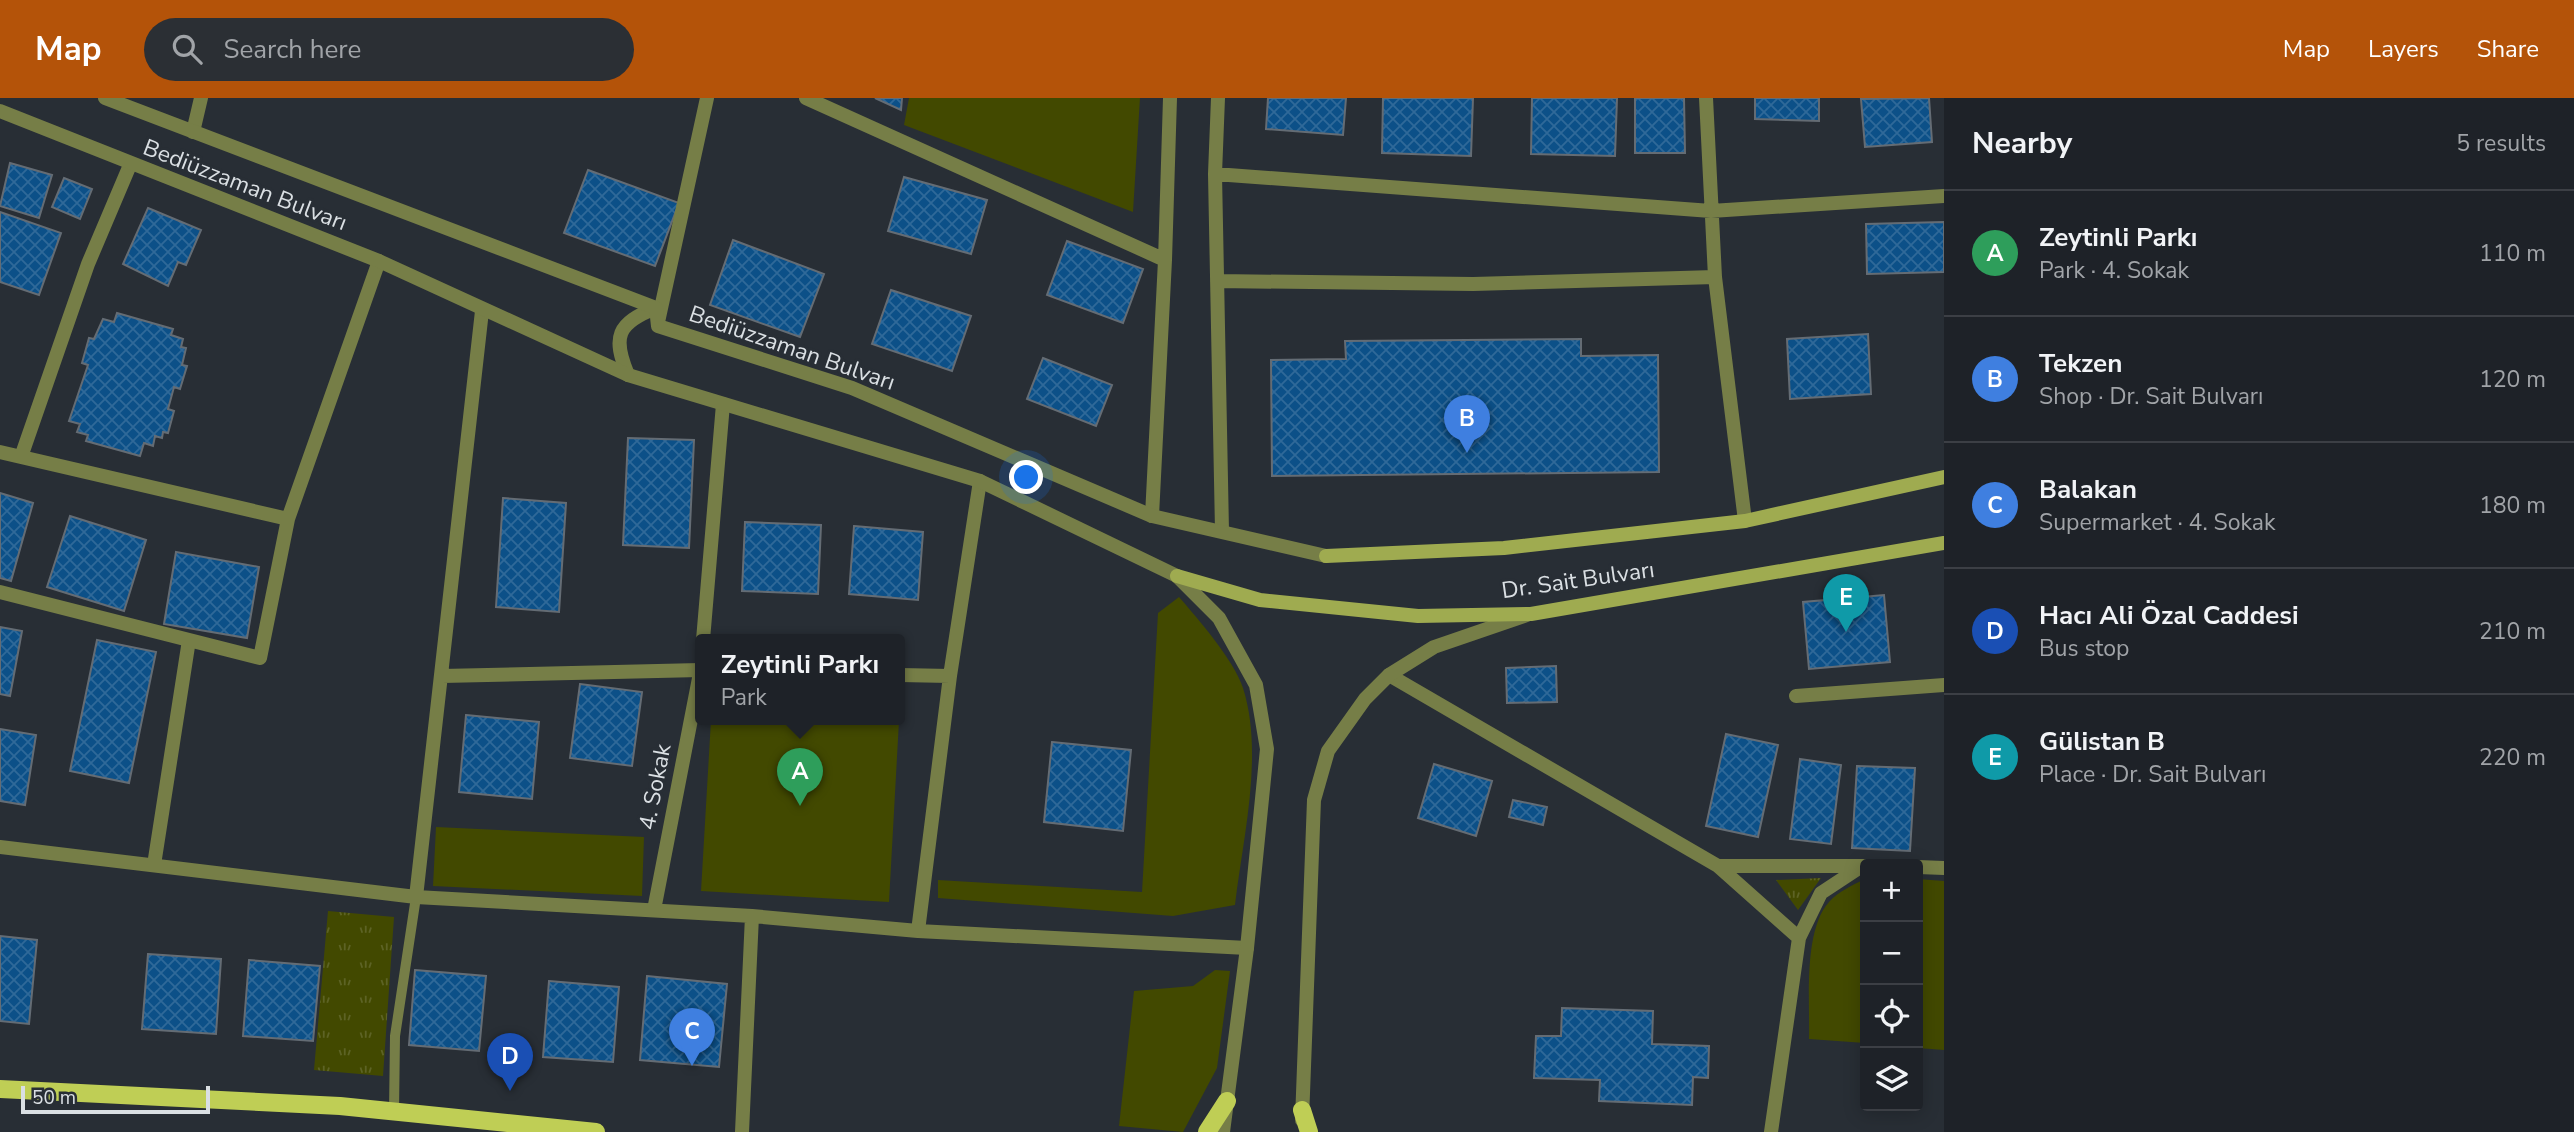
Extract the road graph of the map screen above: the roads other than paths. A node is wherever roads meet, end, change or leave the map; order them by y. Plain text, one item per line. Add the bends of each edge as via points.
1 (105, 98) edge
2 (201, 98) edge
3 (707, 98) edge
4 (806, 98) edge
5 (1170, 98) edge
6 (1218, 98) edge
7 (1706, 98) edge
8 (0, 111) edge
9 (193, 132) junction
10 (130, 165) junction
11 (1215, 174) junction
12 (1944, 196) edge
13 (1711, 211) junction
14 (1166, 260) junction
15 (379, 261) junction
16 (1715, 276) junction
17 (1217, 281) junction
18 (656, 308) junction
19 (482, 311) junction
20 (657, 326) junction
21 (628, 375) junction
22 (723, 404) junction
23 (0, 452) edge
24 (21, 457) junction
25 (1944, 477) edge
26 (980, 481) junction
27 (1152, 516) junction
28 (288, 519) junction
29 (1745, 521) junction
30 (1222, 531) junction
31 (1944, 543) edge
32 (1326, 556) joint
33 (1177, 576) junction
34 (0, 592) edge
35 (1531, 614) junction
36 (704, 634) edge
37 (189, 640) junction
38 (695, 672) edge
39 (905, 675) edge
40 (1390, 675) junction
41 (442, 676) junction
42 (950, 676) junction
43 (1944, 685) edge
44 (1796, 696) dead end
45 (695, 698) edge
46 (0, 847) edge
47 (154, 865) junction
48 (1718, 866) junction
49 (1860, 866) edge
50 (1923, 867) edge
51 (1944, 868) edge
52 (1860, 869) edge
53 (416, 897) junction
54 (654, 910) junction
55 (752, 916) junction
56 (918, 931) junction
57 (1799, 938) junction
58 (1247, 948) junction
59 (0, 1089) edge
60 (1227, 1101) junction
61 (1302, 1110) junction
62 (394, 1112) junction
63 (596, 1132) edge
64 (742, 1132) edge
65 (1207, 1132) edge
66 (1223, 1132) edge
67 (1301, 1132) edge
68 (1309, 1132) edge
69 (1771, 1132) edge

1 - 9 street, Bediüzzaman Bulvarı
2 - 9 street
3 - 20 street
4 - 14 street
5 - 14 street
6 - 11 street
7 - 13 street
8 - 10 street, Bediüzzaman Bulvarı
9 - 18 street, Bediüzzaman Bulvarı
10 - 15 street, Bediüzzaman Bulvarı
10 - 24 street via 88,264
11 - 13 street
11 - 17 street
12 - 13 street
13 - 16 street
14 - 27 street
15 - 19 street, Bediüzzaman Bulvarı
15 - 28 street
16 - 17 street via 1473,285
16 - 29 street
17 - 30 street
18 - 20 street, Bediüzzaman Bulvarı
18 - 21 street via 635,316 623,327 618,340
19 - 21 street, Bediüzzaman Bulvarı
19 - 41 street
20 - 27 street, Bediüzzaman Bulvarı via 852,388
21 - 22 street, Bediüzzaman Bulvarı
22 - 26 street, Bediüzzaman Bulvarı
22 - 36 street
23 - 24 street
24 - 28 street
25 - 29 main road, Dr. Sait Bulvarı
26 - 33 street, Bediüzzaman Bulvarı
26 - 42 street
27 - 30 street, Bediüzzaman Bulvarı
28 - 37 street via 260,658
29 - 32 main road, Dr. Sait Bulvarı via 1504,548
30 - 32 street, Bediüzzaman Bulvarı
31 - 35 main road, Dr. Sait Bulvarı
33 - 35 main road, Dr. Sait Bulvarı via 1260,600 1418,616
33 - 58 street, Bediüzzaman Bulvarı via 1219,618 1256,685 1267,749
34 - 37 street
35 - 40 street via 1434,647
37 - 47 street
38 - 41 street
39 - 42 street
40 - 48 street
40 - 61 street via 1365,699 1328,751 1314,800
41 - 53 street
42 - 56 street
43 - 44 street
45 - 54 street, 4. Sokak
46 - 47 street
47 - 53 street
48 - 49 street
48 - 57 street
50 - 51 street
52 - 57 street via 1821,893
53 - 54 street
53 - 62 lane via 395,1036
54 - 55 street
55 - 56 street
55 - 64 street
56 - 58 street
57 - 69 street
58 - 60 street, Bediüzzaman Bulvarı
59 - 62 main road
60 - 65 main road
60 - 66 street, Bediüzzaman Bulvarı
61 - 67 street
61 - 68 main road
62 - 63 main road

